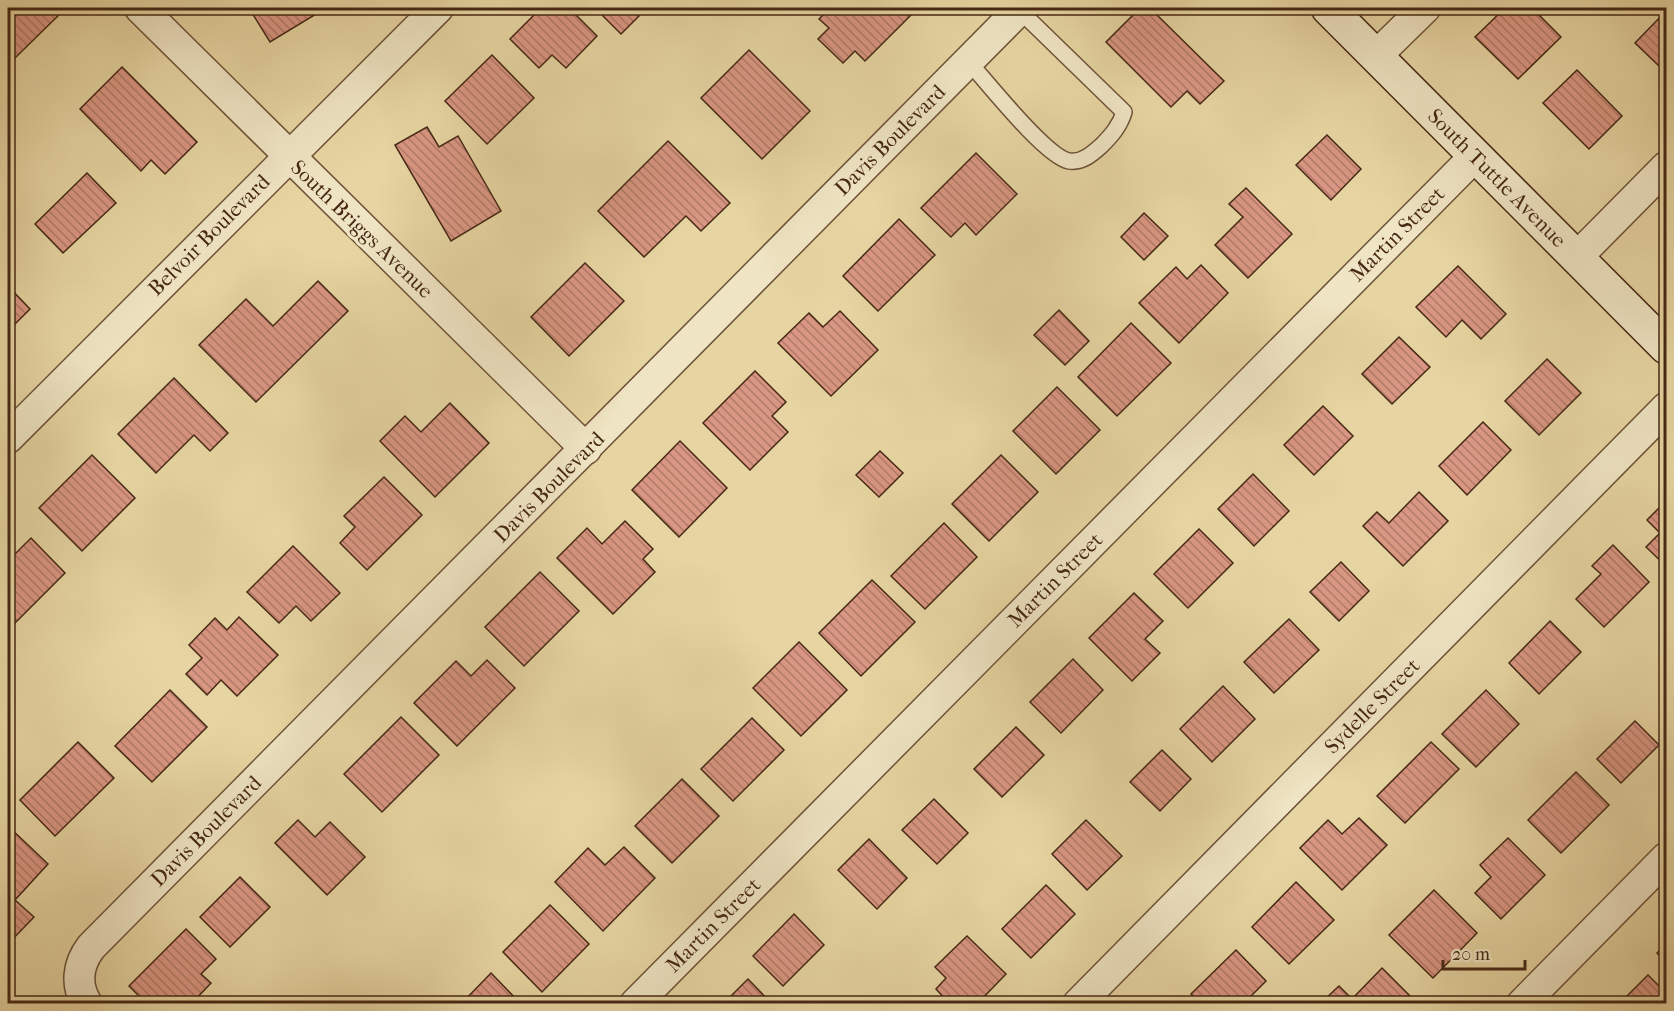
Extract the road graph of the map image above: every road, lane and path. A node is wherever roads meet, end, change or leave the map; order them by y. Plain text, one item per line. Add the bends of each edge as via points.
1 (140, 8) edge
2 (438, 8) edge
3 (1019, 8) edge
4 (1328, 8) edge
5 (1425, 8) edge
6 (1376, 56) junction
7 (968, 61) junction
8 (288, 156) junction
9 (1474, 156) junction
10 (1666, 167) edge
11 (1576, 258) junction
12 (1666, 347) edge
13 (1666, 408) edge
14 (8, 438) edge
15 (586, 449) junction
16 (1666, 858) edge
17 (87, 1004) edge
18 (635, 1004) edge
19 (1078, 1004) edge
20 (1522, 1004) edge

1 - 8 street, South Briggs Avenue
2 - 8 street, Belvoir Boulevard
3 - 7 street, Davis Boulevard
3 - 7 lane via 1124,112 1100,147 1087,158 1066,161 1042,142
4 - 6 main road, South Tuttle Avenue
5 - 6 street
6 - 9 main road, South Tuttle Avenue
7 - 15 street, Davis Boulevard
8 - 14 street, Belvoir Boulevard
8 - 15 street, South Briggs Avenue
9 - 11 main road, South Tuttle Avenue
9 - 18 street, Martin Street
10 - 11 street
11 - 12 main road, South Tuttle Avenue
13 - 19 street, Sydelle Street
15 - 17 street, Davis Boulevard via 91,947 80,967 79,982
16 - 20 street

